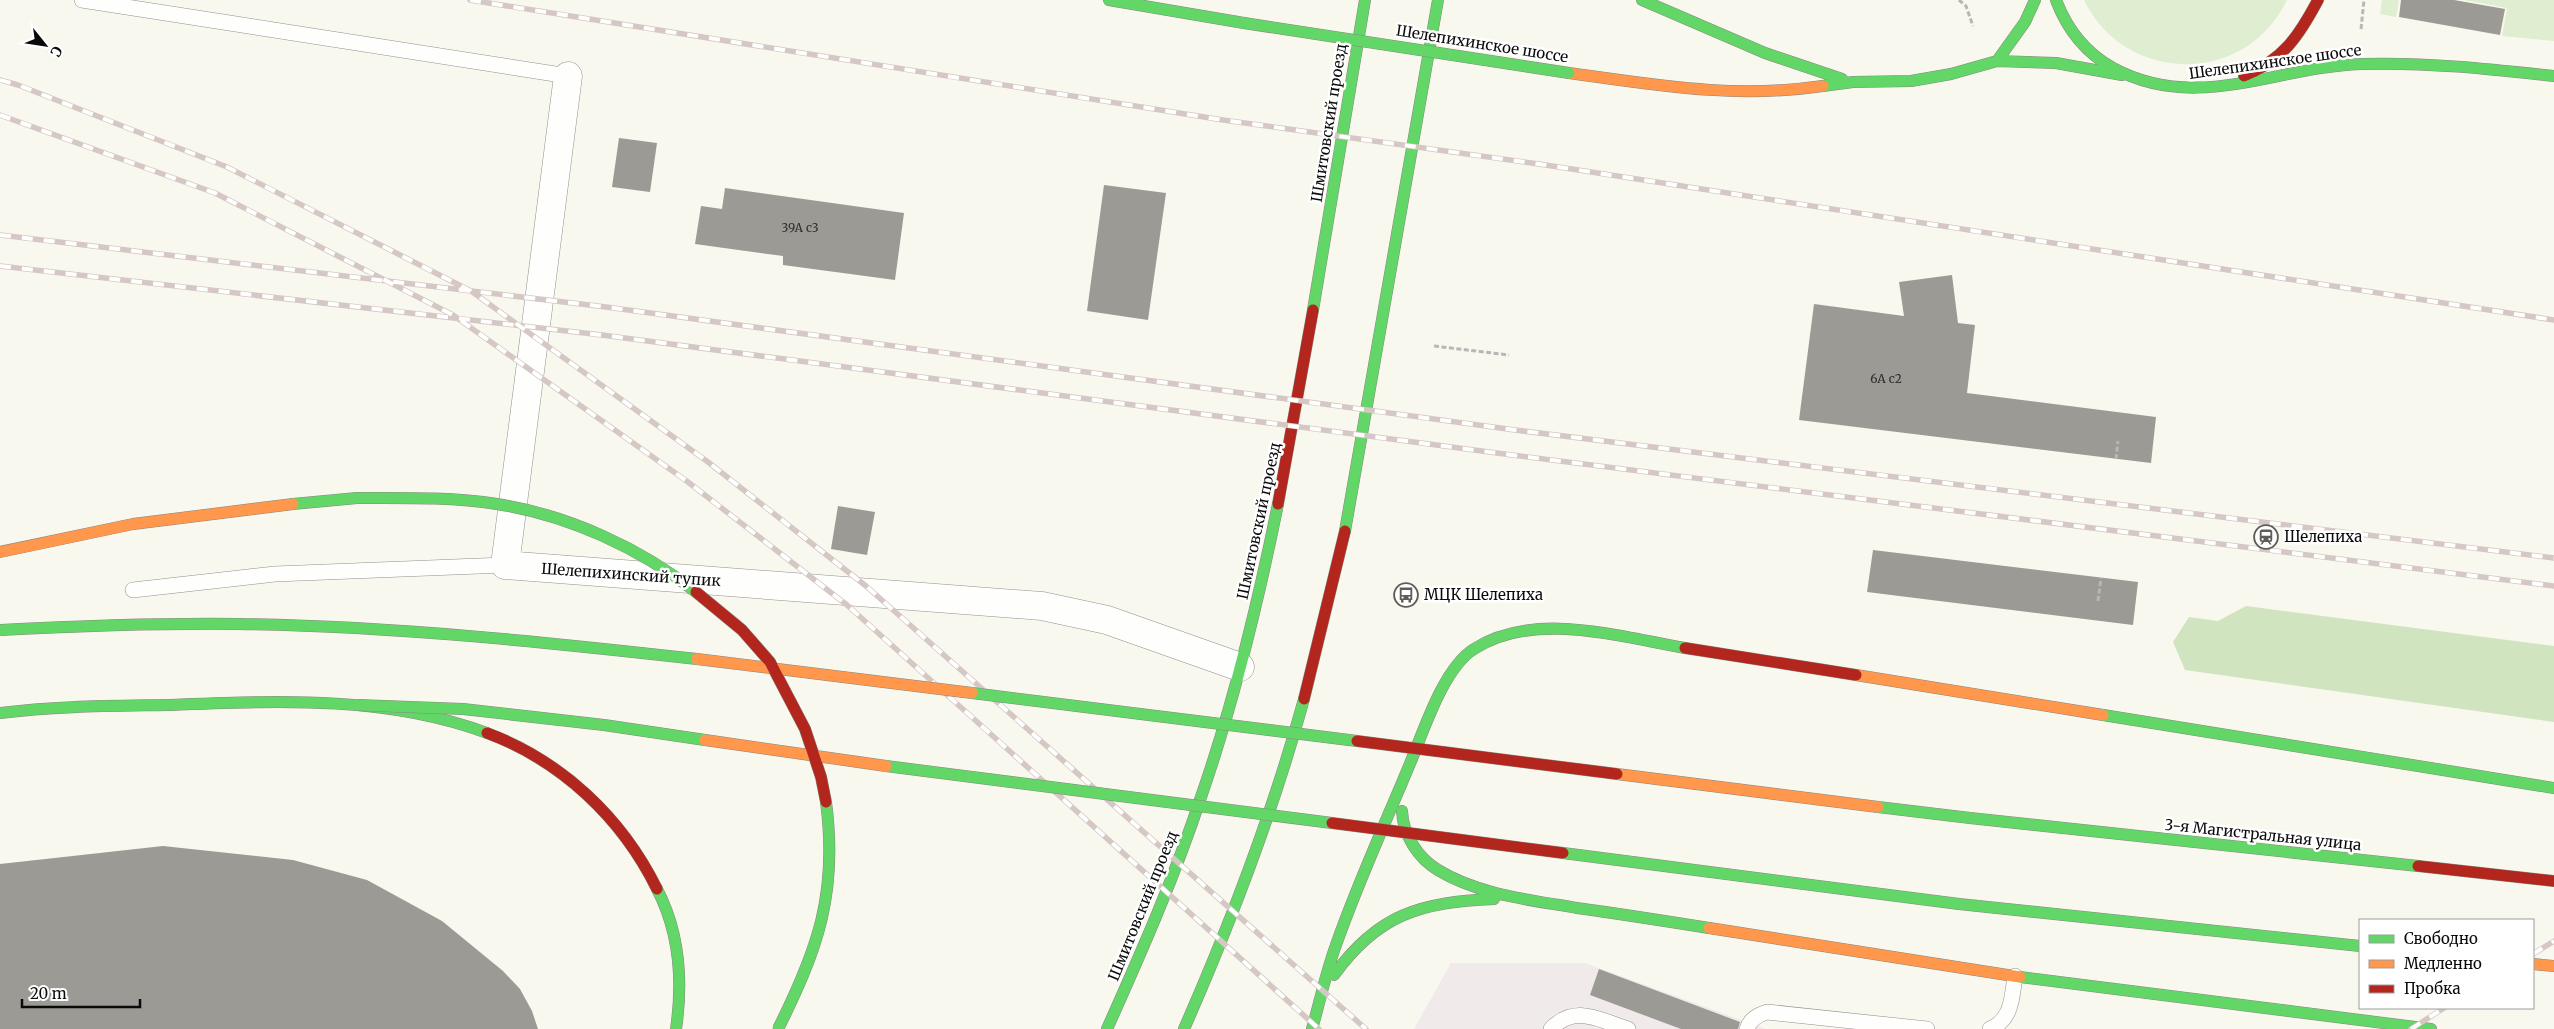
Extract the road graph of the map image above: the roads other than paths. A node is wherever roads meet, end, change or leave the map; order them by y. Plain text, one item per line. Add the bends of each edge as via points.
1 (82, 0) edge
2 (1109, 0) edge
3 (1365, 0) edge
4 (1438, 0) edge
5 (1642, 0) edge
6 (2035, 0) edge
7 (2056, 0) edge
8 (2318, 0) edge
9 (1997, 61) junction
10 (568, 76) joint
11 (2122, 76) junction
12 (2554, 76) edge
13 (1853, 82) junction
14 (2220, 87) junction
15 (0, 552) edge
16 (505, 565) junction
17 (133, 590) dead end
18 (0, 630) edge
19 (1240, 667) junction
20 (358, 704) junction
21 (0, 713) edge
22 (1406, 770) junction
23 (2554, 788) edge
24 (2554, 881) edge
25 (1522, 899) junction
26 (2359, 946) edge
27 (2534, 964) edge
28 (2554, 966) edge
29 (2015, 976) junction
30 (1321, 995) junction
31 (676, 1029) edge
32 (778, 1029) edge
33 (1107, 1029) edge
34 (1184, 1029) edge
35 (1312, 1029) edge
36 (1551, 1029) edge
37 (1628, 1029) edge
38 (1747, 1029) edge
39 (1927, 1029) edge
40 (1990, 1029) edge
41 (2431, 1029) edge

1 - 10 lane
2 - 13 main road, Шелепихинское шоссе, bridge via 1696,91 1783,92
3 - 19 main road, Шмитовский проезд via 1293,434
4 - 34 main road via 1362,447 1325,622 1258,850
5 - 13 main road, Шелепихинское шоссе via 1728,39 1813,72
6 - 9 main road via 2026,22
7 - 11 main road, Шелепихинское шоссе via 2060,14 2087,50
8 - 14 main road via 2299,35 2264,68
9 - 11 main road, Шелепихинское шоссе via 2056,63
9 - 13 main road, Шелепихинское шоссе via 1911,81
10 - 16 street
11 - 14 main road, Шелепихинское шоссе via 2154,87 2187,91
12 - 14 main road, Шелепихинское шоссе via 2506,70 2359,64
15 - 32 main road, bridge via 133,524 253,507 357,498 459,499 539,513 606,538 664,568 715,605 766,656 797,709 822,773 830,824 830,878 818,938
16 - 17 lane via 275,574
16 - 19 street, Шелепихинский тупик via 1042,606 1107,620
18 - 24 main road, 3-я Магистральная улица, bridge via 130,623 242,622 428,632 898,684 1970,818
19 - 33 main road, Шмитовский проезд via 1188,836
20 - 21 main road via 142,705
20 - 26 main road, bridge via 463,709 604,725 878,765 1958,904
20 - 31 main road, bridge via 464,726 507,742 542,759 571,780 602,810 648,870 665,903 676,939 680,980
22 - 23 main road via 1446,679 1473,649 1506,635 1536,630 1581,631
22 - 25 main road via 1402,817 1410,846 1430,866 1463,882
22 - 30 main road via 1341,929
25 - 29 main road
25 - 30 main road via 1464,899 1416,908 1379,924 1346,955
27 - 28 main road
29 - 40 lane via 2007,1015
29 - 41 main road
30 - 35 main road
36 - 37 lane via 1568,1017 1583,1015
38 - 39 lane via 1756,1017 1767,1012

